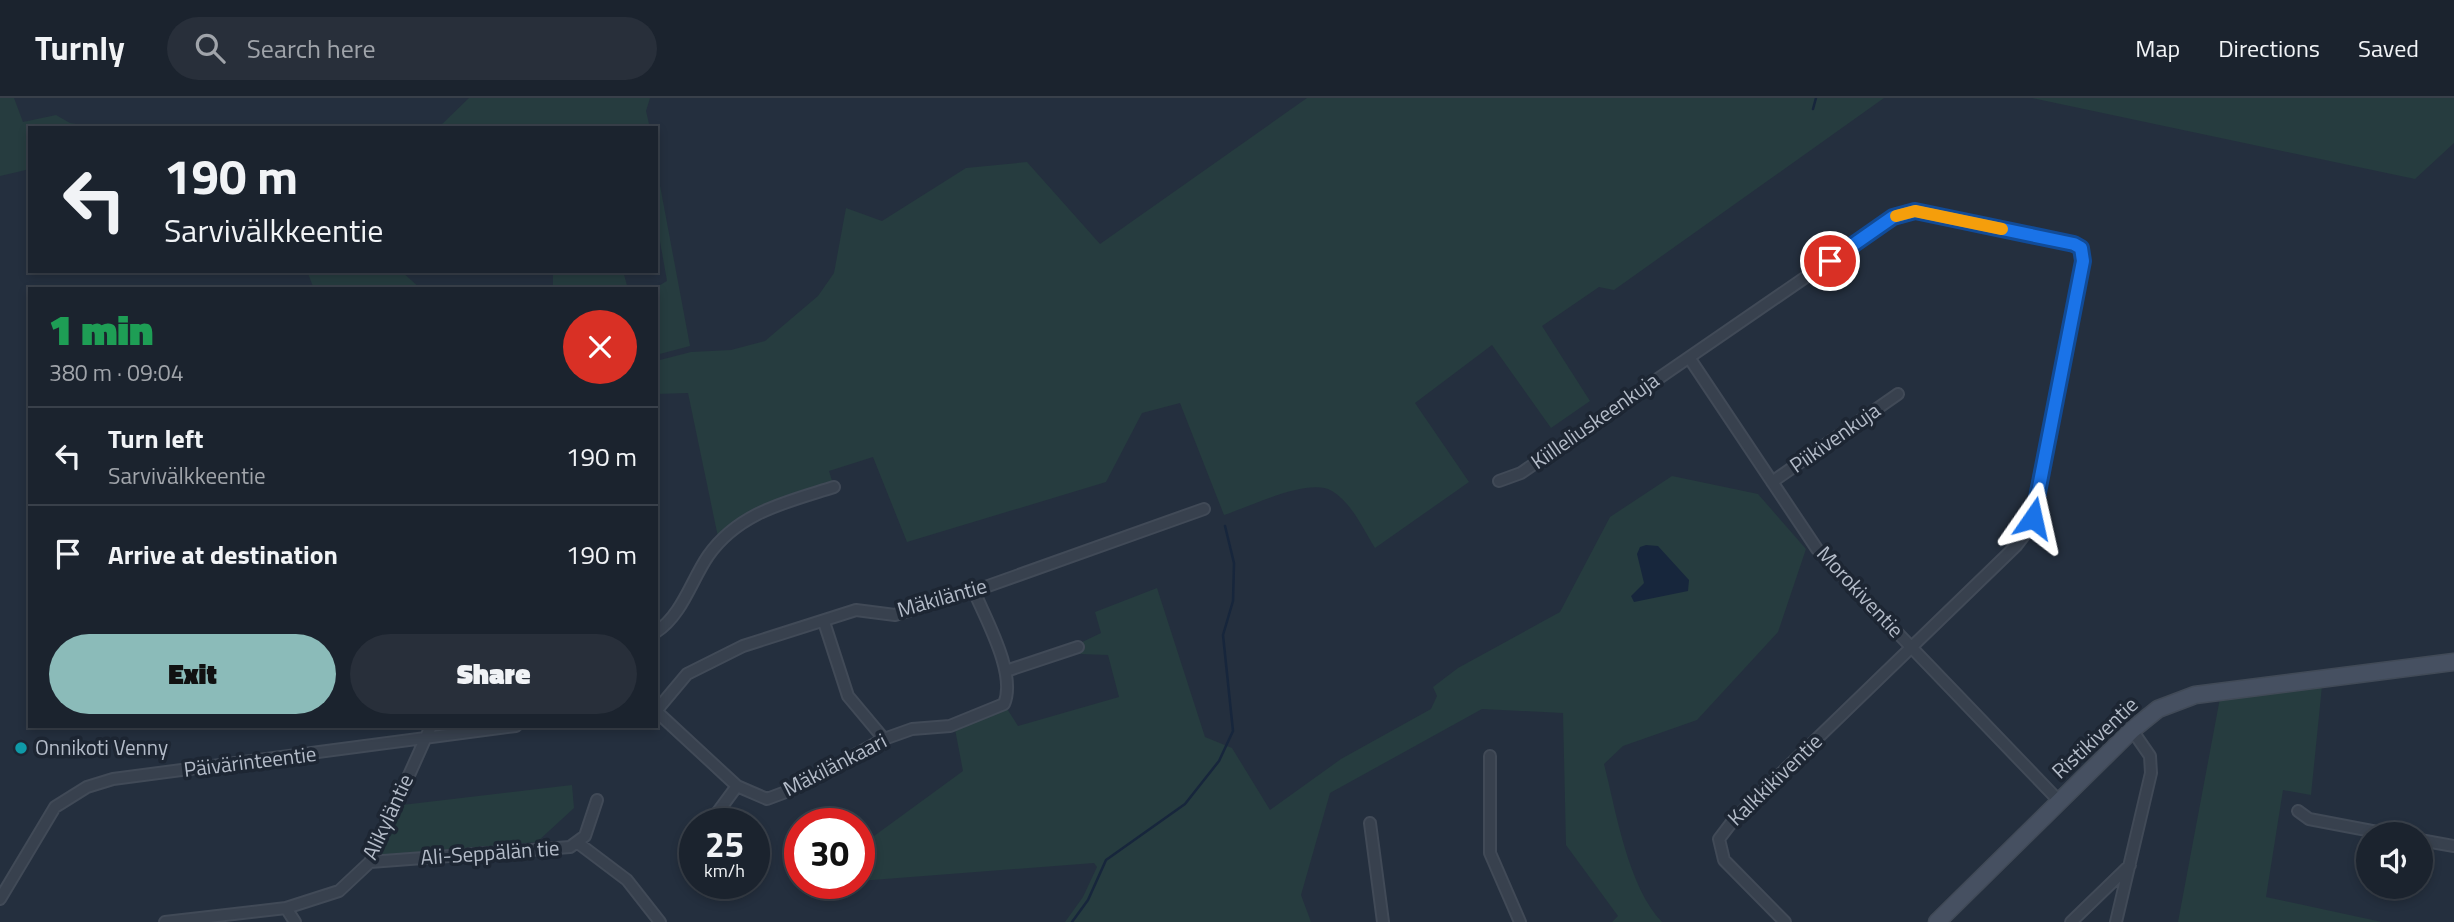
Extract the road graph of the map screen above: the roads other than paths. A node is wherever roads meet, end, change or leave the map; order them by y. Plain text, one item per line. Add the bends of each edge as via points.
1 (1690, 359) junction
2 (1898, 394) dead end
3 (1499, 481) dead end
4 (1772, 482) junction
5 (834, 487) dead end
6 (1204, 509) dead end
7 (974, 591) junction
8 (824, 622) junction
9 (658, 630) edge
10 (1078, 647) dead end
11 (1912, 647) junction
12 (2454, 662) edge
13 (1006, 671) junction
14 (658, 709) edge
15 (658, 713) edge
16 (430, 728) edge
17 (501, 728) edge
18 (2132, 730) junction
19 (424, 738) junction
20 (884, 738) junction
21 (1490, 756) dead end
22 (737, 786) junction
23 (597, 800) dead end
24 (2059, 801) junction
25 (721, 808) edge
26 (2298, 811) dead end
27 (1370, 823) dead end
28 (2356, 828) edge
29 (2433, 842) edge
30 (578, 843) junction
31 (2454, 846) edge
32 (370, 862) junction
33 (2132, 863) junction
34 (0, 899) edge
35 (286, 908) junction
36 (166, 922) edge
37 (295, 922) edge
38 (660, 922) edge
39 (1383, 922) edge
40 (1520, 922) edge
41 (1785, 922) edge
42 (1937, 922) edge
43 (2071, 922) edge
44 (2116, 922) edge

1 - 3 street, Kiilleliuskeenkuja via 1521,473
1 - 4 street, Morokiventie
1 - 11 street, Kiilleliuskeenkuja via 1906,212 2081,248 2083,261 2029,529
2 - 4 street, Piikivenkuja
4 - 11 street, Morokiventie via 1818,549
5 - 9 street via 759,510 725,536 672,619
6 - 7 street, Mäkiläntie
7 - 8 street, Mäkiläntie via 895,615 856,610
7 - 13 street, Mäkilänkaari
8 - 14 street, Mäkiläntie via 743,646 687,674
8 - 20 street via 848,696
10 - 13 street
11 - 24 street, Morokiventie
11 - 41 street, Kalkkikiventie via 1735,818 1719,839 1724,860
12 - 18 street, Ristikiventie via 2195,695 2158,709
13 - 20 street, Mäkilänkaari via 1010,691 1004,704 950,726 912,729
15 - 22 street, Mäkilänkaari
16 - 19 street, Alikyläntie
17 - 19 street, Päivärinteentie
18 - 24 street, Ristikiventie
18 - 33 street via 2150,756 2151,773
19 - 32 street, Alikyläntie
19 - 34 street, Päivärinteentie via 113,779 86,787 55,807
20 - 22 street, Mäkilänkaari via 767,799
21 - 40 street via 1490,853
22 - 25 street
23 - 30 street via 585,836
24 - 42 street, Ristikiventie
26 - 28 street via 2309,819
27 - 39 street
29 - 31 street
30 - 32 street, Ali-Seppälän tie via 523,852
30 - 38 street, Ali-Seppälän tie via 627,880
32 - 35 street, Alikyläntie via 339,891
33 - 43 street
33 - 44 street
35 - 36 street, Alikyläntie
35 - 37 street

